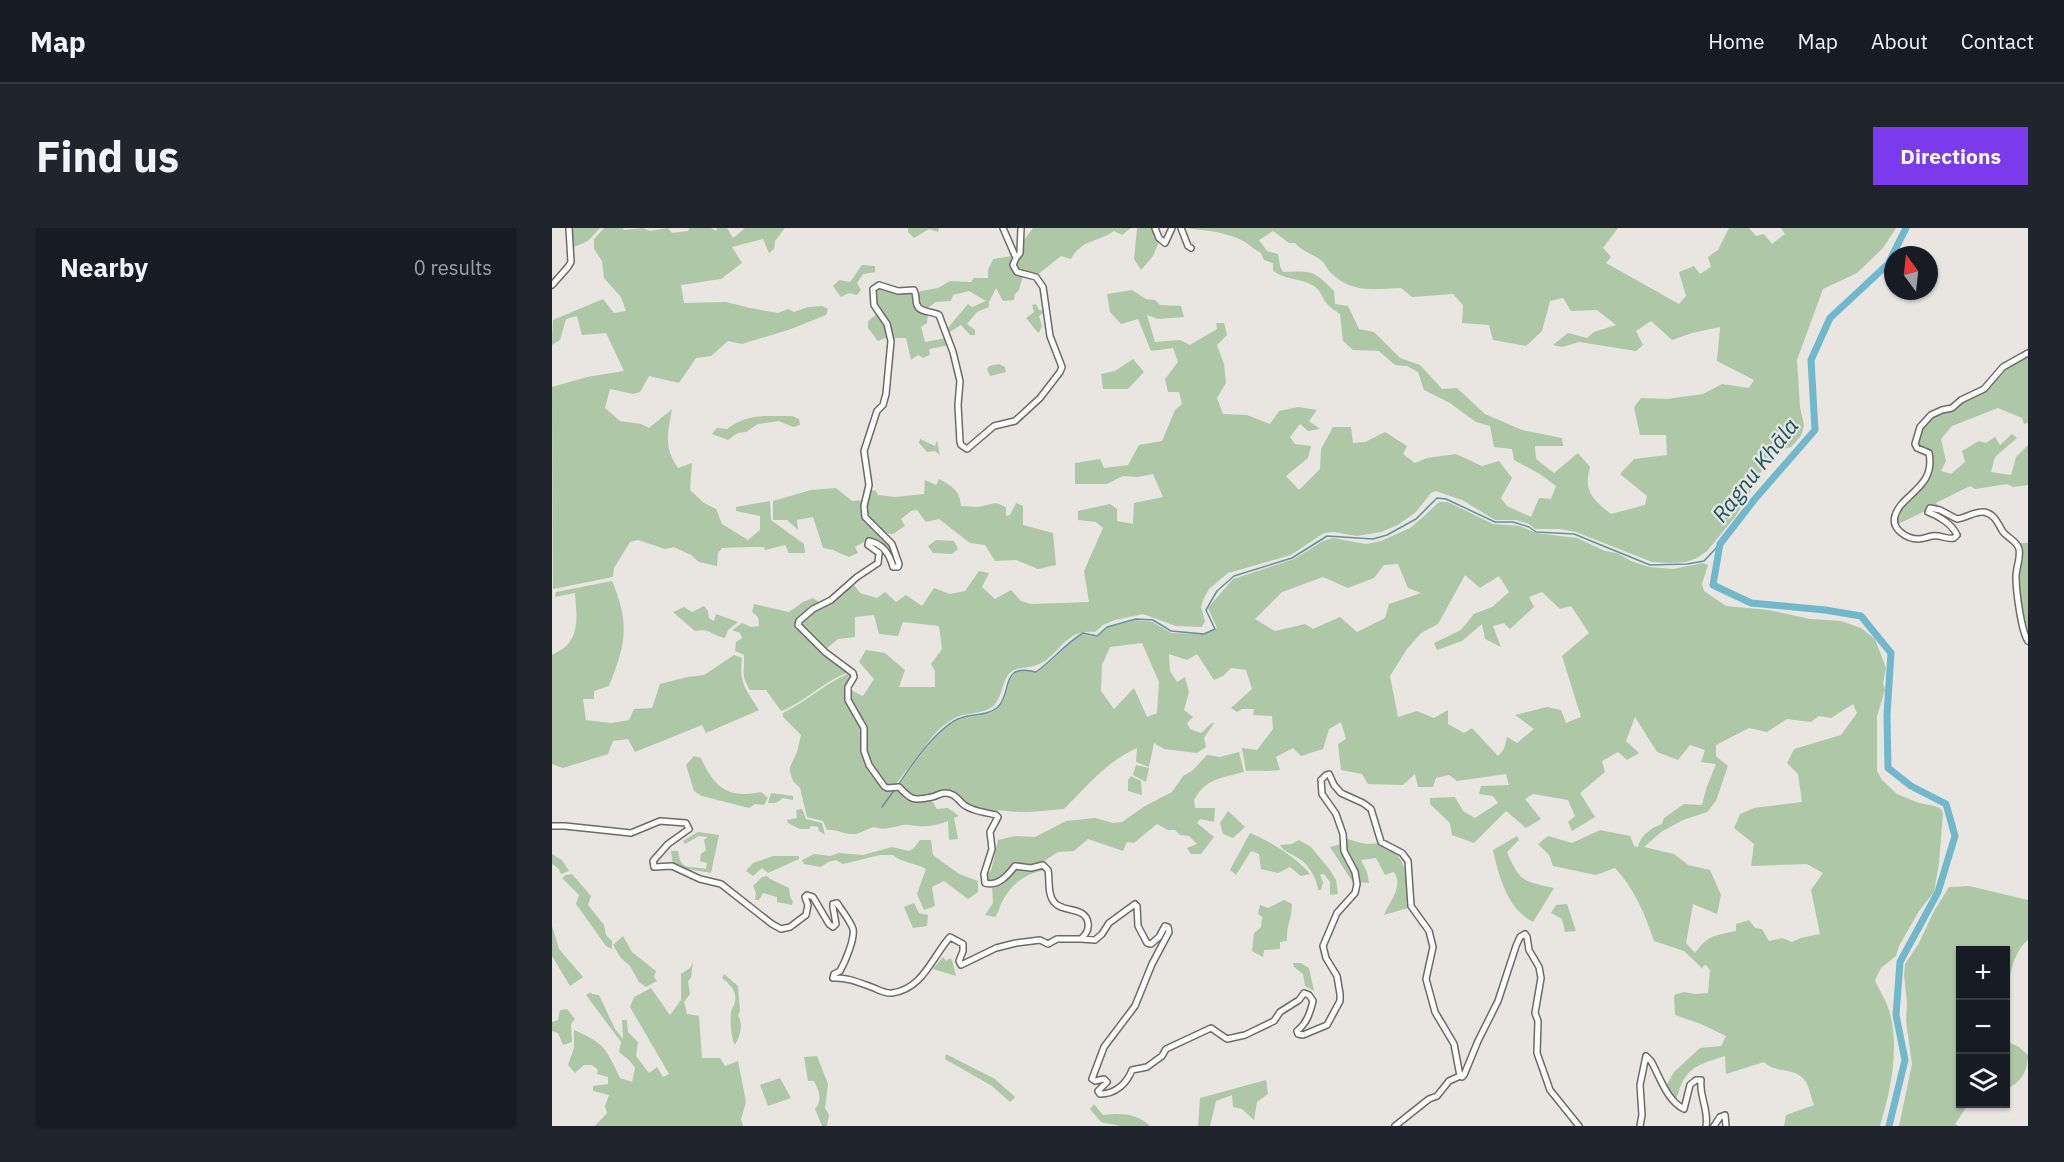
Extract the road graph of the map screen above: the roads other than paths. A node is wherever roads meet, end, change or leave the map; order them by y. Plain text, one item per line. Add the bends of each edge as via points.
1 (569, 228) edge
2 (1004, 228) edge
3 (1022, 228) edge
4 (1155, 228) edge
5 (1172, 228) edge
6 (1181, 228) edge
7 (1191, 248) dead end
8 (1016, 258) junction
9 (552, 285) edge
10 (2028, 353) edge
11 (2028, 641) edge
12 (552, 826) edge
13 (1080, 939) junction
14 (1460, 1076) junction
15 (1395, 1126) edge
16 (1580, 1126) edge
17 (1640, 1126) edge
18 (1706, 1126) edge
19 (1714, 1126) edge
20 (1726, 1126) edge

1 - 9 street via 571,262
2 - 8 street
3 - 8 street
4 - 5 street via 1165,243
6 - 7 street
8 - 13 street via 1013,266 1017,272 1036,277 1043,288 1050,336 1062,367 1040,398 1015,421 994,426 968,448 960,442 960,381 939,315 918,308 914,290 898,291 879,285 873,290 874,304 887,324 891,340 886,394 864,452 869,484 864,511 865,517 894,547 899,564 893,567 886,551 869,541 868,545 879,553 879,563 813,609 798,625 853,673 848,700 864,728 864,751 869,765 884,786 900,787 912,799 948,793 973,810 996,815 990,832 992,849 985,883 998,882 1015,866 1043,865 1048,870 1053,901 1087,918 1088,928
10 - 11 street via 2003,367 1983,389 1952,408 1936,412 1920,428 1915,444 1929,453 1928,469 1923,484 1896,513 1894,522 1910,538 1938,536 1948,540 1957,535 1956,531 1928,512 1930,508 1957,519 1978,513 1992,516 2019,549 2017,587
12 - 13 street via 631,833 660,821 686,823 689,829 668,844 653,861 654,867 672,866 721,884 781,930 806,915 807,896 813,897 833,927 833,907 837,903 853,933 843,965 833,978 891,993 906,990 919,979 950,937 963,944 961,965 996,948 1026,940 1048,944 1057,939
13 - 14 street via 1095,940 1109,923 1135,904 1138,926 1147,943 1159,938 1165,926 1168,929 1135,1006 1101,1053 1092,1079 1107,1082 1098,1091 1100,1094 1116,1090 1128,1081 1132,1070 1147,1067 1182,1040 1210,1028 1227,1039 1245,1035 1274,1021 1304,993 1313,1001 1298,1034 1324,1027 1338,1006 1340,994 1336,973 1323,946 1336,914 1355,893 1357,884 1344,851 1339,821 1320,790 1321,780 1329,774 1341,793 1371,809 1381,842 1408,861 1411,906 1429,931 1433,946 1426,979 1437,1017 1454,1044
14 - 15 street
14 - 16 street via 1464,1075 1491,1018 1516,946 1525,934 1539,967 1537,1053 1550,1090
17 - 18 street via 1640,1085 1646,1056 1681,1108 1684,1109 1690,1084 1701,1080
19 - 20 street via 1725,1115

